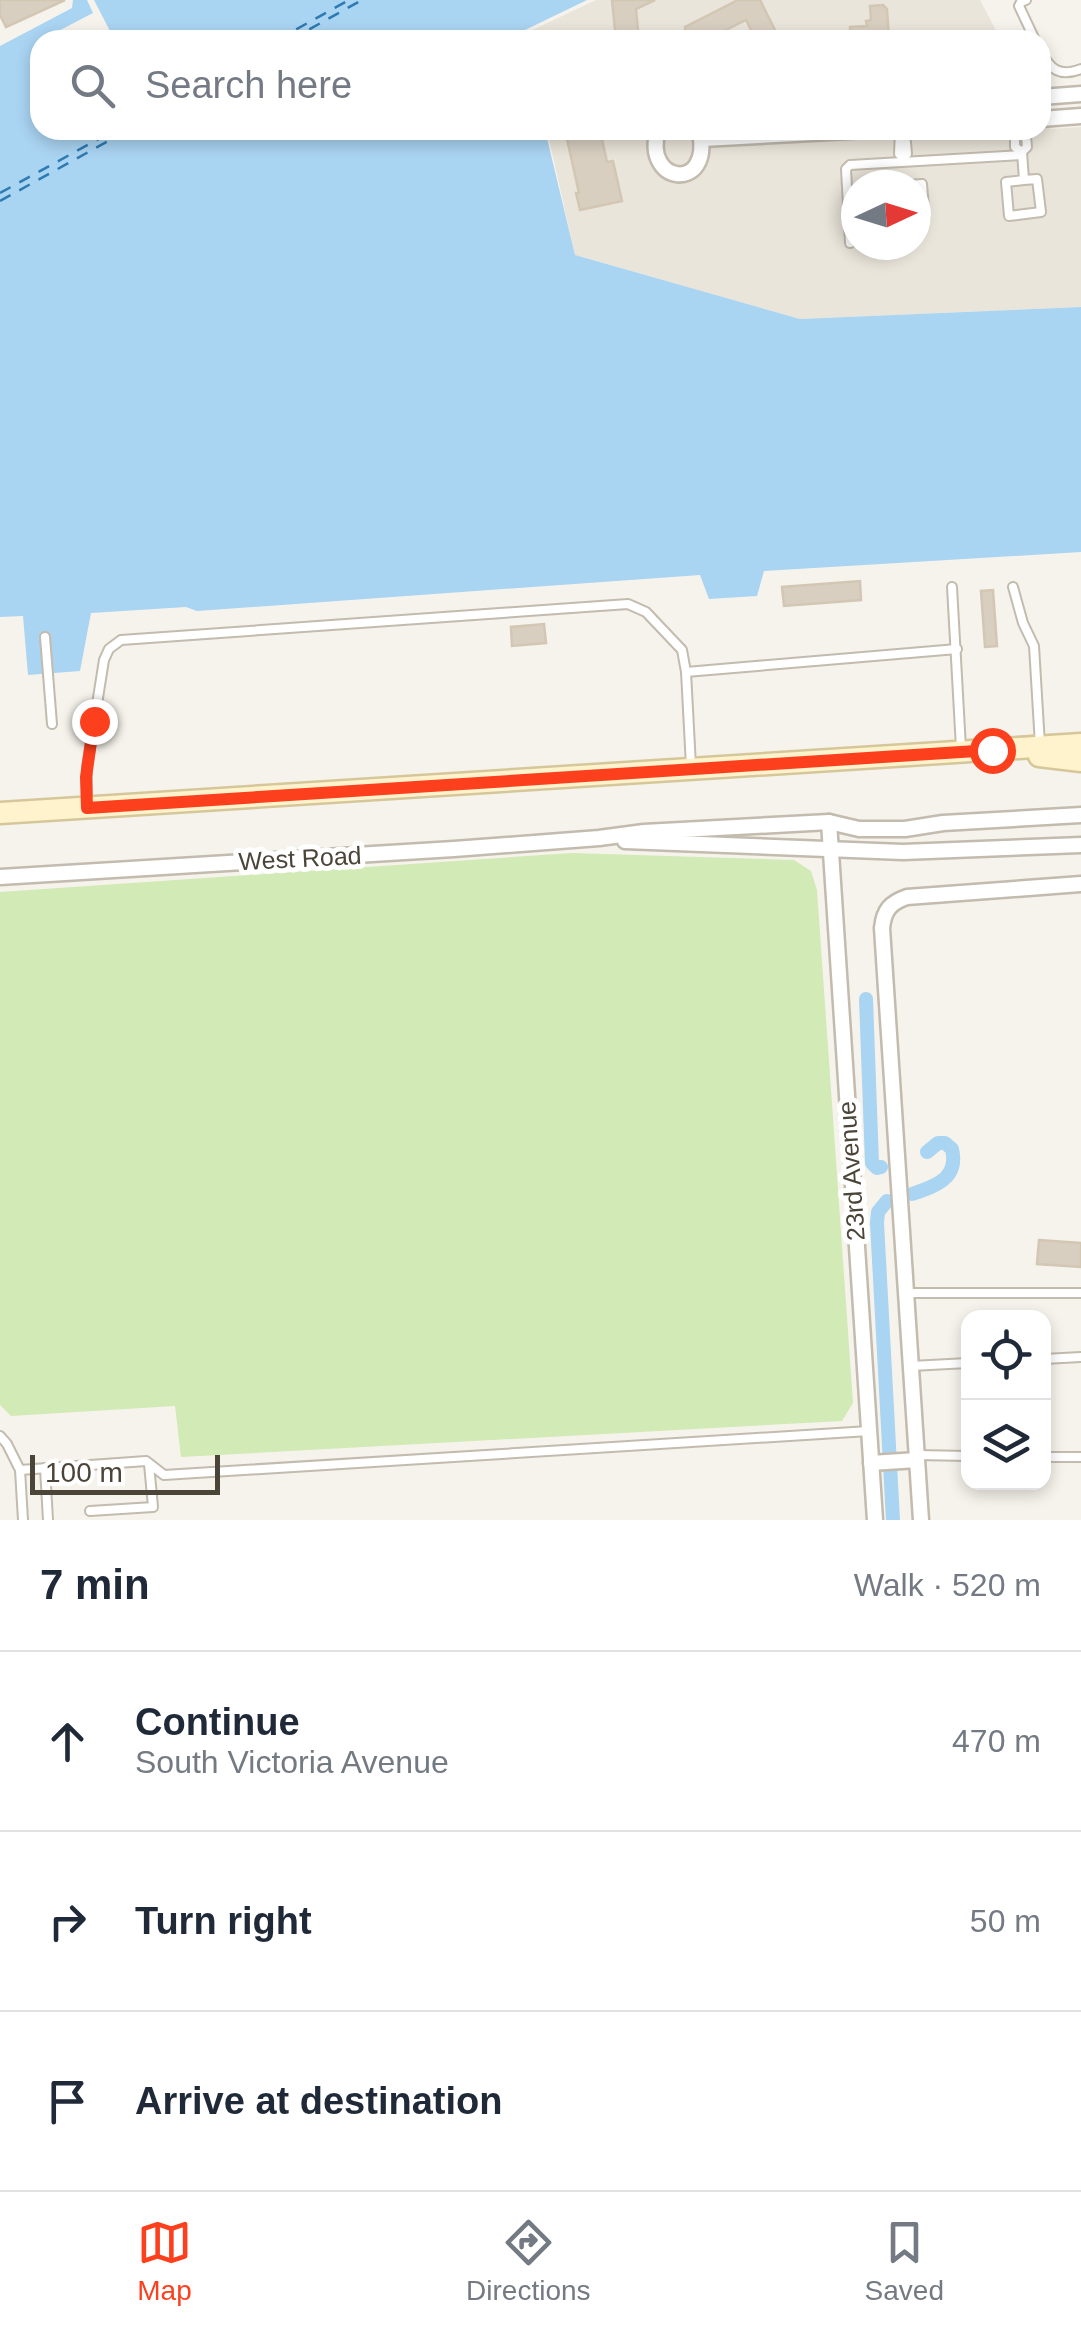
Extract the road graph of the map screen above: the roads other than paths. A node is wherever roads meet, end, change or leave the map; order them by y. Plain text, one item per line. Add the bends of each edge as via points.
1 (1026, 0) edge
2 (1031, 30) edge
3 (1051, 66) edge
4 (1076, 71) edge
5 (1076, 94) edge
6 (1051, 96) edge
7 (1081, 116) edge
8 (1051, 118) edge
9 (656, 140) edge
10 (701, 140) edge
11 (899, 140) edge
12 (1015, 140) edge
13 (1022, 154) junction
14 (904, 160) junction
15 (846, 170) edge
16 (905, 170) edge
17 (1024, 180) junction
18 (952, 586) dead end
19 (1014, 587) dead end
20 (44, 637) dead end
21 (956, 649) junction
22 (686, 672) junction
23 (52, 724) dead end
24 (1081, 744) edge
25 (1040, 746) junction
26 (992, 750) junction
27 (962, 752) junction
28 (1081, 761) edge
29 (692, 770) junction
30 (87, 808) junction
31 (0, 814) edge
32 (1081, 816) edge
33 (828, 822) junction
34 (599, 838) junction
35 (1081, 845) edge
36 (808, 849) junction
37 (829, 850) junction
38 (0, 876) edge
39 (832, 877) junction
40 (1081, 884) edge
41 (1081, 1292) edge
42 (906, 1293) junction
43 (1081, 1357) edge
44 (1051, 1359) edge
45 (961, 1363) edge
46 (912, 1366) junction
47 (869, 1430) junction
48 (0, 1436) edge
49 (961, 1456) edge
50 (1051, 1456) edge
51 (917, 1457) junction
52 (1081, 1457) edge
53 (876, 1462) junction
54 (149, 1464) junction
55 (45, 1468) junction
56 (20, 1470) junction
57 (90, 1511) dead end
58 (23, 1520) edge
59 (48, 1520) edge
60 (875, 1520) edge
61 (921, 1520) edge

1 - 2 lane via 1019,6
3 - 4 lane
4 - 5 lane
5 - 6 street
7 - 8 street
9 - 10 street via 658,160 672,174 696,168
11 - 14 lane
12 - 13 lane
13 - 14 lane
13 - 17 lane
14 - 15 lane
14 - 16 lane
17 - 17 lane via 1006,182 1009,216 1042,212 1038,179
18 - 21 lane
19 - 25 lane via 1034,646
20 - 23 lane
21 - 22 lane
21 - 27 lane
22 - 29 lane
22 - 30 lane via 679,644 628,604 124,639 104,660 86,767
24 - 25 street
25 - 26 street
26 - 27 street
26 - 28 street
27 - 29 street
29 - 30 street
30 - 31 street
32 - 33 street, West Road via 904,829 859,830
33 - 34 street, West Road
33 - 37 street, 23rd Avenue
34 - 36 street, West Road
34 - 38 street, West Road
35 - 37 street, West Road
36 - 37 street, West Road
36 - 39 street
37 - 39 street, 23rd Avenue
39 - 47 street, 23rd Avenue
40 - 42 street via 906,897 885,911
41 - 42 lane
42 - 46 street
43 - 44 lane
45 - 46 lane
46 - 51 street
47 - 53 street, 23rd Avenue
47 - 54 lane via 164,1475
48 - 56 lane
49 - 51 lane
50 - 52 lane
51 - 53 street
51 - 61 street
53 - 60 street, 23rd Avenue
54 - 55 lane
54 - 57 lane via 153,1506
55 - 56 lane
55 - 59 lane
56 - 58 lane

